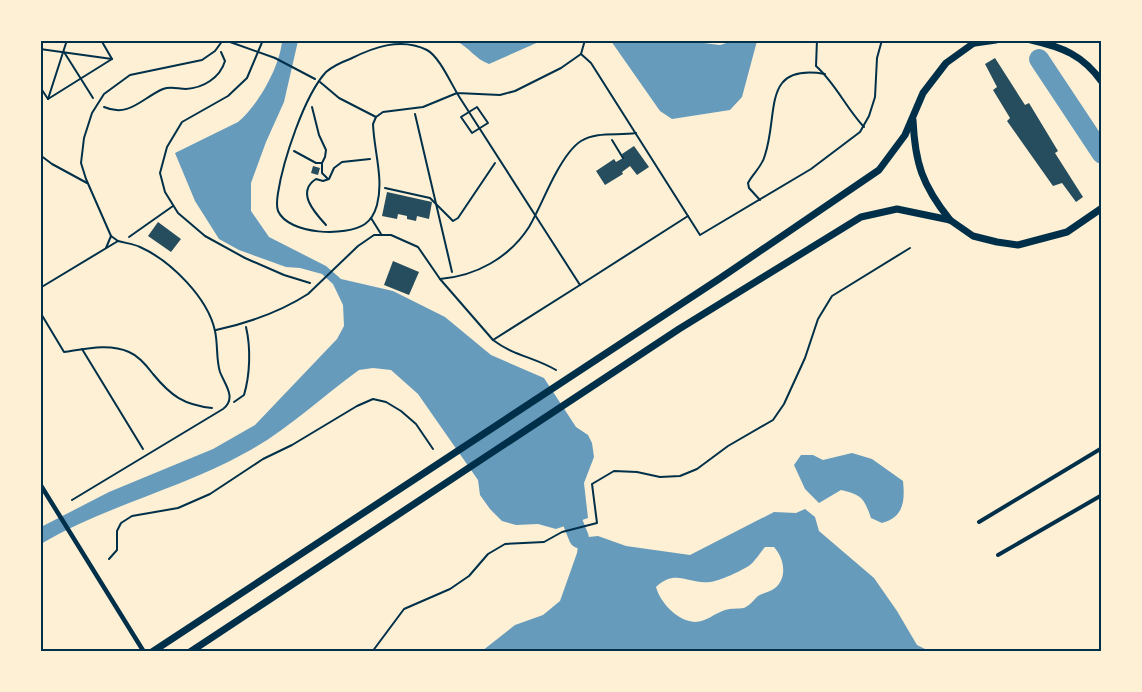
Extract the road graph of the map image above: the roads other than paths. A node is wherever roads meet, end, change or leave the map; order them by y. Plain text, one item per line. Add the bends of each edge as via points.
1 (224, 40) edge
2 (585, 40) edge
3 (817, 40) edge
4 (882, 40) edge
5 (996, 40) edge
6 (1031, 40) edge
7 (976, 42) edge
8 (580, 54) junction
9 (825, 74) junction
10 (319, 81) junction
11 (1101, 82) edge
12 (457, 93) junction
13 (469, 112) junction
14 (376, 117) junction
15 (913, 118) junction
16 (864, 127) junction
17 (480, 128) junction
18 (636, 133) junction
19 (40, 154) edge
20 (88, 184) junction
21 (760, 200) junction
22 (1101, 200) edge
23 (1101, 208) edge
24 (1095, 213) junction
25 (535, 215) junction
26 (688, 216) junction
27 (371, 218) junction
28 (950, 220) junction
29 (381, 235) junction
30 (111, 236) junction
31 (120, 242) junction
32 (106, 248) junction
33 (440, 279) junction
34 (580, 285) junction
35 (40, 288) edge
36 (215, 330) junction
37 (493, 340) junction
38 (556, 370) dead end
39 (1101, 448) edge
40 (40, 484) edge
41 (1101, 495) edge
42 (72, 500) dead end
43 (979, 522) dead end
44 (998, 555) dead end
45 (144, 651) edge
46 (152, 651) edge
47 (190, 651) edge

1 - 20 lane via 202,60 130,75 104,94 92,113 84,138 81,163
2 - 8 lane
3 - 9 lane via 816,66
4 - 16 lane via 875,98
5 - 7 main road
6 - 11 main road via 1078,56
7 - 15 main road via 946,63 923,93
8 - 12 lane via 515,91 500,95
8 - 18 lane via 591,63
9 - 16 lane
9 - 21 lane via 797,72 777,88 765,158 748,183
10 - 12 lane via 328,71 369,49 406,45 428,51
10 - 14 lane via 339,98
10 - 27 lane via 289,148 277,210 301,228 335,233 353,230
12 - 13 lane
12 - 14 lane
13 - 17 lane
13 - 17 lane via 477,107 488,123
13 - 17 lane via 461,117 466,125 472,133
14 - 27 lane via 373,124 379,187
15 - 28 main road via 921,175
15 - 46 main road via 879,170
16 - 21 lane via 840,149
17 - 25 lane
18 - 25 lane via 590,136 579,142 551,181
18 - 26 lane
19 - 20 lane
20 - 30 lane
21 - 26 lane via 700,235
22 - 24 main road
23 - 24 main road
24 - 28 main road via 1067,232 1018,245 973,236
25 - 33 lane via 512,248 494,262 474,273
25 - 34 lane
26 - 34 lane
27 - 29 lane
28 - 47 main road via 897,209 861,217 718,305
29 - 33 lane via 391,235 418,247
29 - 36 lane via 374,235 358,246 300,299
30 - 31 lane
30 - 32 lane
31 - 32 lane
31 - 36 lane via 140,247 184,279 206,306
32 - 35 lane
33 - 37 lane
34 - 37 lane
36 - 42 lane via 220,371 230,397 223,409
37 - 38 lane via 507,350
39 - 43 street
40 - 45 street
41 - 44 street

